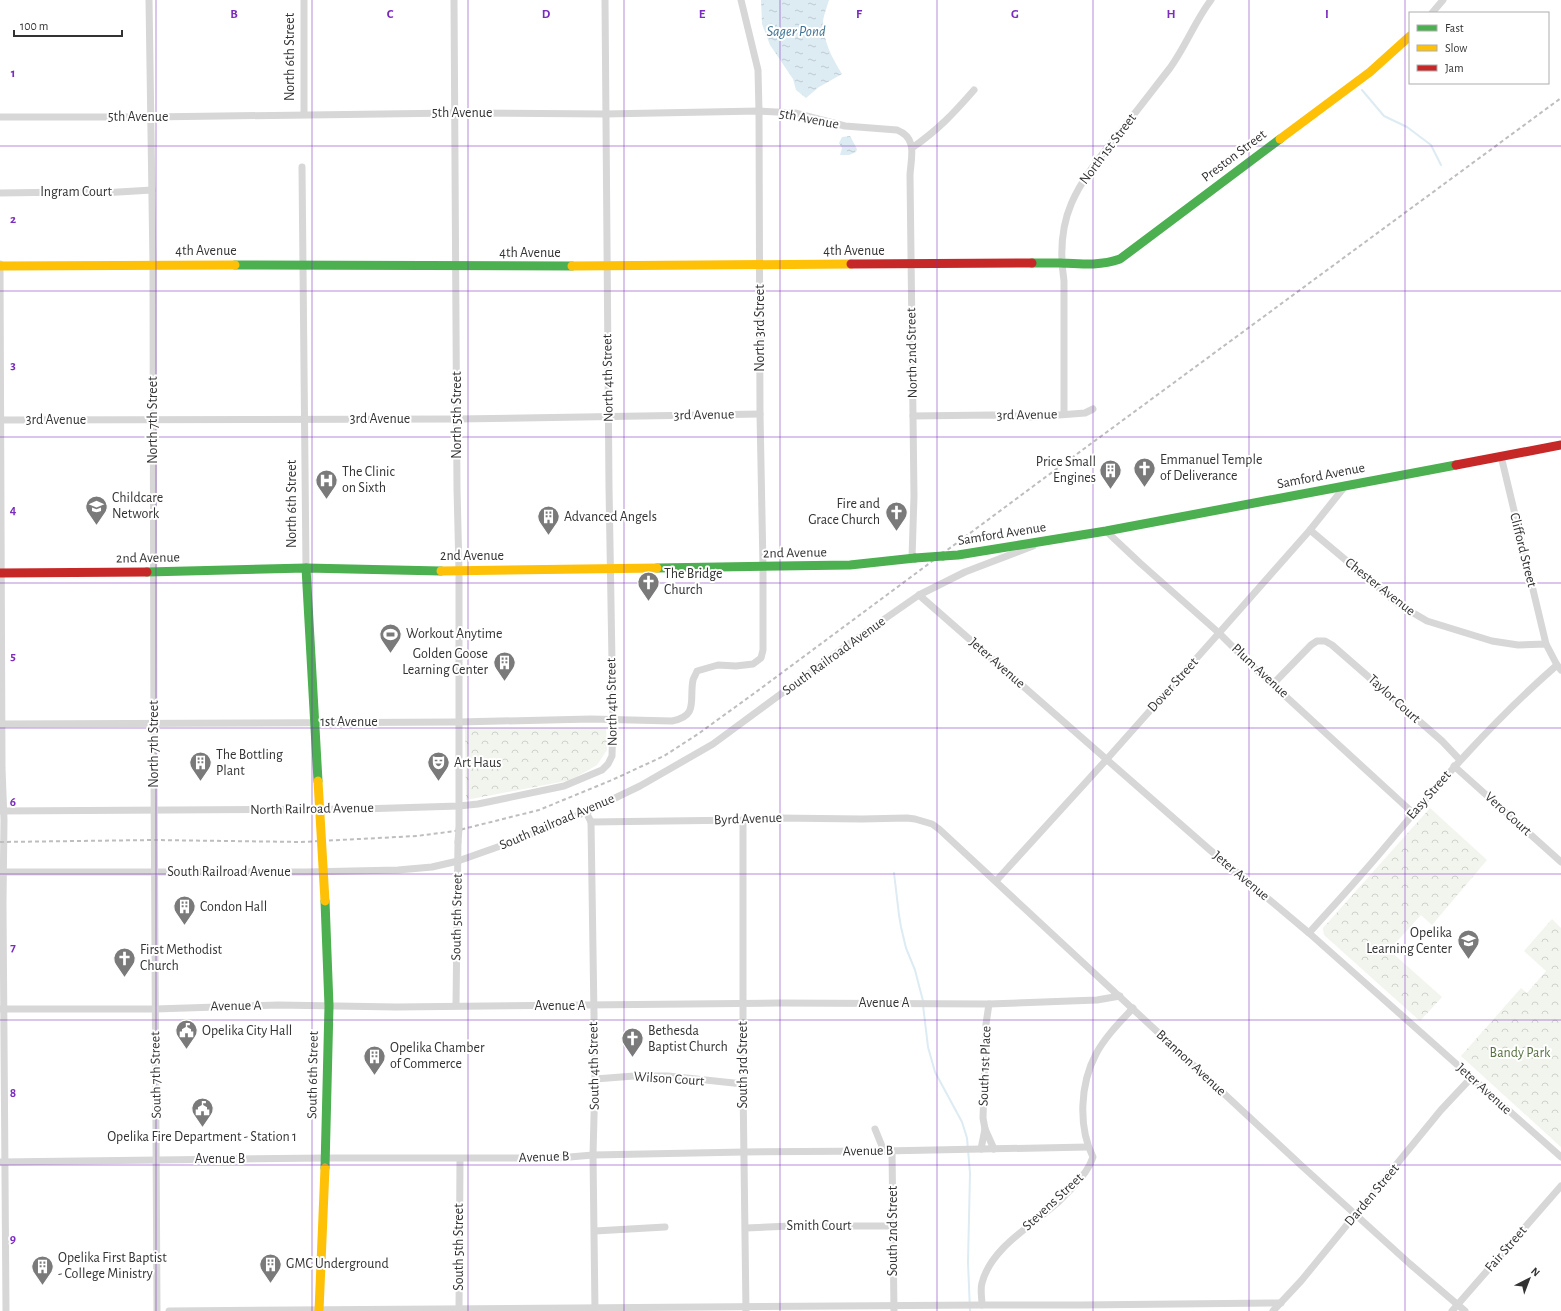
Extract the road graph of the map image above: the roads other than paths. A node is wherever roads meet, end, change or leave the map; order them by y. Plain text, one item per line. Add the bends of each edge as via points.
1 (149, 0) edge
2 (304, 0) edge
3 (454, 0) edge
4 (605, 0) edge
5 (741, 0) edge
6 (1211, 0) edge
7 (1443, 0) edge
8 (1433, 12) edge
9 (1409, 37) edge
10 (974, 90) dead end
11 (759, 111) junction
12 (455, 113) junction
13 (304, 114) junction
14 (605, 114) junction
15 (0, 117) edge
16 (150, 117) junction
17 (912, 148) junction
18 (302, 168) dead end
19 (152, 190) junction
20 (0, 193) edge
21 (1061, 263) junction
22 (910, 264) junction
23 (0, 265) edge
24 (153, 265) junction
25 (303, 265) junction
26 (760, 265) junction
27 (607, 266) junction
28 (456, 267) junction
29 (1093, 409) dead end
30 (760, 414) junction
31 (1064, 414) junction
32 (913, 416) junction
33 (608, 417) junction
34 (153, 419) junction
35 (305, 419) junction
36 (457, 419) junction
37 (0, 420) edge
38 (1561, 445) edge
39 (1502, 456) junction
40 (1346, 485) junction
41 (1310, 530) junction
42 (1106, 531) junction
43 (1044, 542) junction
44 (943, 556) joint
45 (913, 558) junction
46 (763, 567) junction
47 (306, 568) junction
48 (611, 569) junction
49 (459, 570) junction
50 (153, 572) junction
51 (1, 573) edge
52 (919, 595) junction
53 (1219, 633) junction
54 (1546, 644) junction
55 (1559, 668) edge
56 (1273, 684) junction
57 (692, 706) joint
58 (613, 720) junction
59 (315, 722) junction
60 (460, 722) junction
61 (154, 723) junction
62 (2, 724) edge
63 (612, 756) joint
64 (1107, 759) junction
65 (1460, 760) junction
66 (1454, 766) junction
67 (459, 809) junction
68 (2, 811) edge
69 (155, 811) junction
70 (586, 812) junction
71 (1413, 813) junction
72 (915, 819) joint
73 (742, 820) junction
74 (591, 822) junction
75 (459, 829) joint
76 (154, 840) joint
77 (321, 840) joint
78 (458, 861) junction
79 (1561, 862) edge
80 (2, 872) edge
81 (155, 872) junction
82 (996, 881) junction
83 (1309, 933) junction
84 (1120, 996) junction
85 (743, 1004) junction
86 (989, 1004) junction
87 (456, 1005) junction
88 (329, 1006) junction
89 (593, 1006) junction
90 (2, 1008) edge
91 (155, 1008) junction
92 (1132, 1008) junction
93 (1471, 1078) junction
94 (595, 1080) junction
95 (743, 1084) junction
96 (875, 1129) dead end
97 (985, 1129) junction
98 (1088, 1147) junction
99 (981, 1149) junction
100 (994, 1149) junction
101 (892, 1150) junction
102 (884, 1151) junction
103 (744, 1152) junction
104 (593, 1155) junction
105 (1561, 1157) edge
106 (325, 1158) junction
107 (157, 1159) junction
108 (460, 1159) junction
109 (3, 1162) edge
110 (1561, 1186) edge
111 (1355, 1214) junction
112 (893, 1226) junction
113 (665, 1227) dead end
114 (746, 1228) junction
115 (6, 1229) junction
116 (595, 1231) junction
117 (0, 1235) edge
118 (1282, 1303) junction
119 (1457, 1304) junction
120 (982, 1305) junction
121 (894, 1308) edge
122 (746, 1309) edge
123 (319, 1310) edge
124 (459, 1310) edge
125 (595, 1310) edge
126 (6, 1311) edge
127 (157, 1311) edge
128 (168, 1311) edge
129 (1272, 1311) edge
130 (1452, 1311) edge
131 (1465, 1311) edge

1 - 16 street, North 7th Street
2 - 13 street, North 6th Street
3 - 12 street, North 5th Street
4 - 14 street, North 4th Street
5 - 11 street, North 3rd Street via 758,70
6 - 21 street, North 1st Street via 1170,68 1086,175 1067,213
7 - 8 street
9 - 21 street, Preston Street via 1370,72 1120,259 1096,265
10 - 17 street via 952,116
11 - 14 street, 5th Avenue
11 - 17 street, 5th Avenue via 795,113 845,126 897,130 905,133 910,139
11 - 26 street, North 3rd Street
12 - 13 street, 5th Avenue
12 - 14 street, 5th Avenue
12 - 28 street, North 5th Street
13 - 16 street, 5th Avenue
14 - 27 street, North 4th Street
15 - 16 street, 5th Avenue
16 - 19 street, North 7th Street
17 - 22 street, North 2nd Street
18 - 25 street, North 6th Street
19 - 20 street, Ingram Court via 102,193
19 - 24 street, North 7th Street
21 - 22 street, 4th Avenue
21 - 31 street, North 1st Street via 1064,281
22 - 26 street, 4th Avenue
22 - 32 street, North 2nd Street
23 - 24 street, 4th Avenue
23 - 37 street
24 - 25 street, 4th Avenue
24 - 34 street, North 7th Street
25 - 28 street, 4th Avenue
25 - 35 street, North 6th Street
26 - 27 street, 4th Avenue
26 - 30 street, North 3rd Street
27 - 28 street, 4th Avenue
27 - 33 street, North 4th Street
28 - 36 street, North 5th Street
29 - 31 street, 3rd Avenue via 1085,413
30 - 33 street, 3rd Avenue
30 - 46 street, North 3rd Street
31 - 32 street, 3rd Avenue via 1033,417
32 - 45 street, North 2nd Street
33 - 36 street, 3rd Avenue
33 - 48 street, North 4th Street
34 - 35 street, 3rd Avenue
34 - 37 street, 3rd Avenue
34 - 50 street, North 7th Street
35 - 36 street, 3rd Avenue
35 - 47 street, North 6th Street
36 - 49 street, North 5th Street
37 - 51 street
38 - 39 street, Samford Avenue
39 - 40 street, Samford Avenue
39 - 54 street, Clifford Street
40 - 41 street, Dover Street
40 - 42 street, Samford Avenue
41 - 53 street, Dover Street
41 - 54 street, Chester Avenue via 1398,604 1427,621 1492,641
42 - 43 street, Samford Avenue
42 - 53 street, Plum Avenue
43 - 44 street, Samford Avenue
43 - 52 street, South Railroad Avenue via 965,572
44 - 45 street, 2nd Avenue, bridge
45 - 46 street, 2nd Avenue via 850,565
46 - 48 street, 2nd Avenue
46 - 57 street, North 3rd Street via 761,658 753,664 718,665 697,671 693,680
47 - 49 street, 2nd Avenue
47 - 50 street, 2nd Avenue
47 - 59 street, North 6th Street
48 - 49 street, 2nd Avenue
48 - 58 street, North 4th Street
49 - 60 street, North 5th Street
50 - 51 street, 2nd Avenue
50 - 61 street, North 7th Street
51 - 62 street
52 - 64 street, Jeter Avenue
52 - 70 street, South Railroad Avenue via 713,744 640,786
53 - 56 street, Plum Avenue
53 - 64 street, Dover Street
54 - 55 street
55 - 65 street, Easy Street via 1526,692
56 - 65 street, Taylor Court via 1311,645 1317,641 1325,641 1442,741
56 - 71 street, Plum Avenue
57 - 58 street, 1st Avenue via 688,714 672,721
58 - 60 street, 1st Avenue
58 - 63 street, North 4th Street
59 - 60 street, 1st Avenue
59 - 61 street, 1st Avenue
59 - 77 street, North 6th Street, bridge
60 - 67 street, North 5th Street
61 - 62 street, 1st Avenue
61 - 69 street, North 7th Street
62 - 68 street
63 - 67 street, North Railroad Avenue via 602,770 564,786
64 - 82 street, Dover Street
64 - 83 street, Jeter Avenue
65 - 66 street, Easy Street
66 - 71 street, Easy Street
66 - 79 street, Vero Court
67 - 69 street, North Railroad Avenue
67 - 75 street, North 5th Street
68 - 69 street, North Railroad Avenue
68 - 80 street
69 - 76 street, North 7th Street
70 - 74 street
70 - 78 street, South Railroad Avenue
71 - 83 street, Easy Street
72 - 73 street, Byrd Avenue
72 - 82 street, Brannon Avenue via 939,828
73 - 74 street, Byrd Avenue
73 - 85 street, South 3rd Street
74 - 89 street, South 4th Street
75 - 78 street, South 5th Street, bridge
76 - 81 street, South 7th Street
77 - 88 street, South 6th Street, bridge
78 - 81 street, South Railroad Avenue via 432,867 398,870
78 - 87 street, South 5th Street
80 - 81 street, South Railroad Avenue
80 - 90 street
81 - 91 street, South 7th Street
82 - 84 street, Brannon Avenue
83 - 93 street, Jeter Avenue
84 - 86 street, Avenue A via 1097,1000
84 - 92 street, Brannon Avenue
85 - 86 street, Avenue A
85 - 89 street, Avenue A
85 - 95 street, South 3rd Street
86 - 97 street, South 1st Place via 983,1109
87 - 88 street, Avenue A
87 - 89 street, Avenue A
88 - 91 street, Avenue A
88 - 106 street, South 6th Street
89 - 94 street, South 4th Street
90 - 91 street, Avenue A
90 - 109 street
91 - 107 street, South 7th Street
92 - 98 street, Stevens Street via 1097,1053 1090,1068 1084,1102 1084,1126
92 - 111 street, Brannon Avenue
93 - 105 street, Jeter Avenue
93 - 111 street, Darden Street via 1441,1110
94 - 95 street, Wilson Court via 668,1076
94 - 104 street, South 4th Street
95 - 103 street, South 3rd Street
96 - 102 street
97 - 99 street, South 1st Place
97 - 100 street, South 1st Place
98 - 100 street, Avenue B
98 - 120 street, Stevens Street via 1093,1157 1091,1166 1080,1180 998,1254 989,1267 982,1283
99 - 100 street, Avenue B
99 - 101 street, Avenue B
101 - 102 street, Avenue B
101 - 112 street, South 2nd Street
102 - 103 street, Avenue B
103 - 104 street, Avenue B
103 - 114 street, South 3rd Street
104 - 108 street, Avenue B
104 - 116 street, South 4th Street
106 - 107 street, Avenue B
106 - 108 street, Avenue B
106 - 123 street, South 6th Street
107 - 109 street, Avenue B
107 - 127 street, South 7th Street
108 - 124 street, South 5th Street
109 - 115 street
110 - 119 street, Fair Street
111 - 118 street, Darden Street
111 - 119 street, Brannon Avenue
112 - 114 street, Smith Court
112 - 121 street, South 2nd Street
113 - 116 street
114 - 122 street, South 3rd Street
115 - 117 street
115 - 126 street
116 - 125 street, South 4th Street
118 - 120 street
118 - 129 street, Darden Street
119 - 130 street, Fair Street
119 - 131 street, Brannon Avenue
120 - 121 street
121 - 122 street
122 - 125 street
123 - 124 street
123 - 128 street
124 - 125 street

